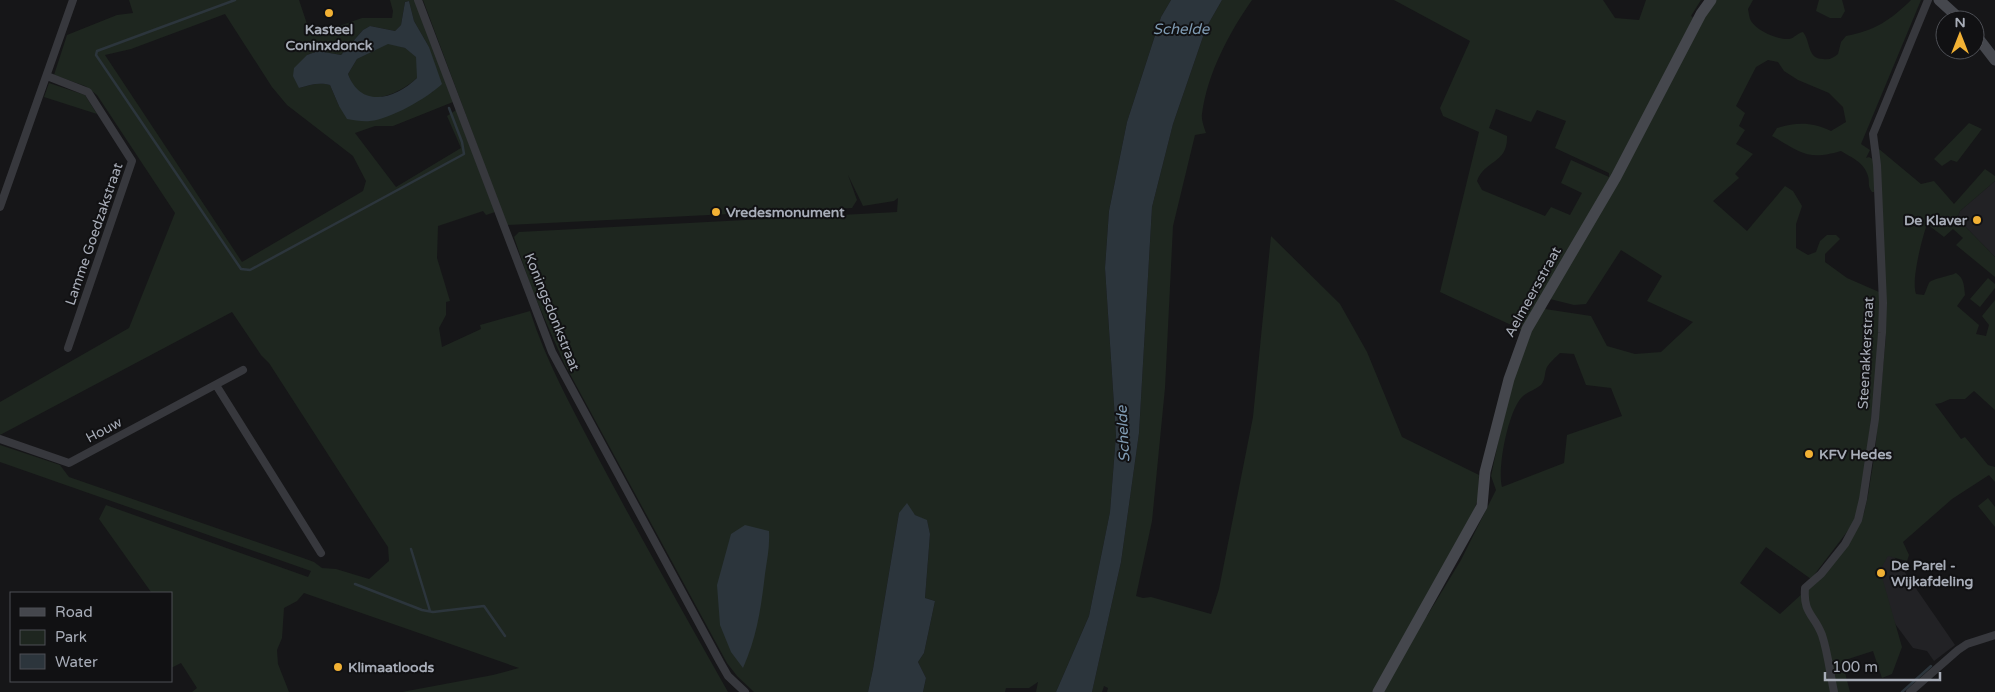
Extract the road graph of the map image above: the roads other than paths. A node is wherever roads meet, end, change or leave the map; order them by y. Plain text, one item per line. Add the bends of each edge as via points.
1 (74, 0) edge
2 (418, 0) edge
3 (1711, 0) edge
4 (1928, 0) edge
5 (1939, 0) edge
6 (1950, 10) edge
7 (1985, 47) edge
8 (1995, 60) edge
9 (47, 76) junction
10 (0, 208) edge
11 (68, 348) dead end
12 (243, 370) dead end
13 (216, 385) junction
14 (0, 439) edge
15 (321, 553) dead end
16 (1995, 635) edge
17 (745, 692) edge
18 (1378, 692) edge
19 (1834, 692) edge
20 (1910, 692) edge

1 - 9 street
2 - 17 street, Koningsdonkstraat via 552,352 720,662 728,676
3 - 18 street, Aelmeersstraat via 1700,14 1616,177 1528,329 1509,379 1485,472 1482,506
4 - 19 street, Steenakkerstraat via 1873,134 1883,303 1874,419 1863,499 1858,520 1845,544 1805,588 1804,602 1821,632
5 - 6 street
7 - 8 street
9 - 10 street
9 - 11 street, Lamme Goedzakstraat via 88,92 132,161
12 - 13 street, Houw
13 - 14 street, Houw via 69,463
13 - 15 street
16 - 20 street via 1958,650

